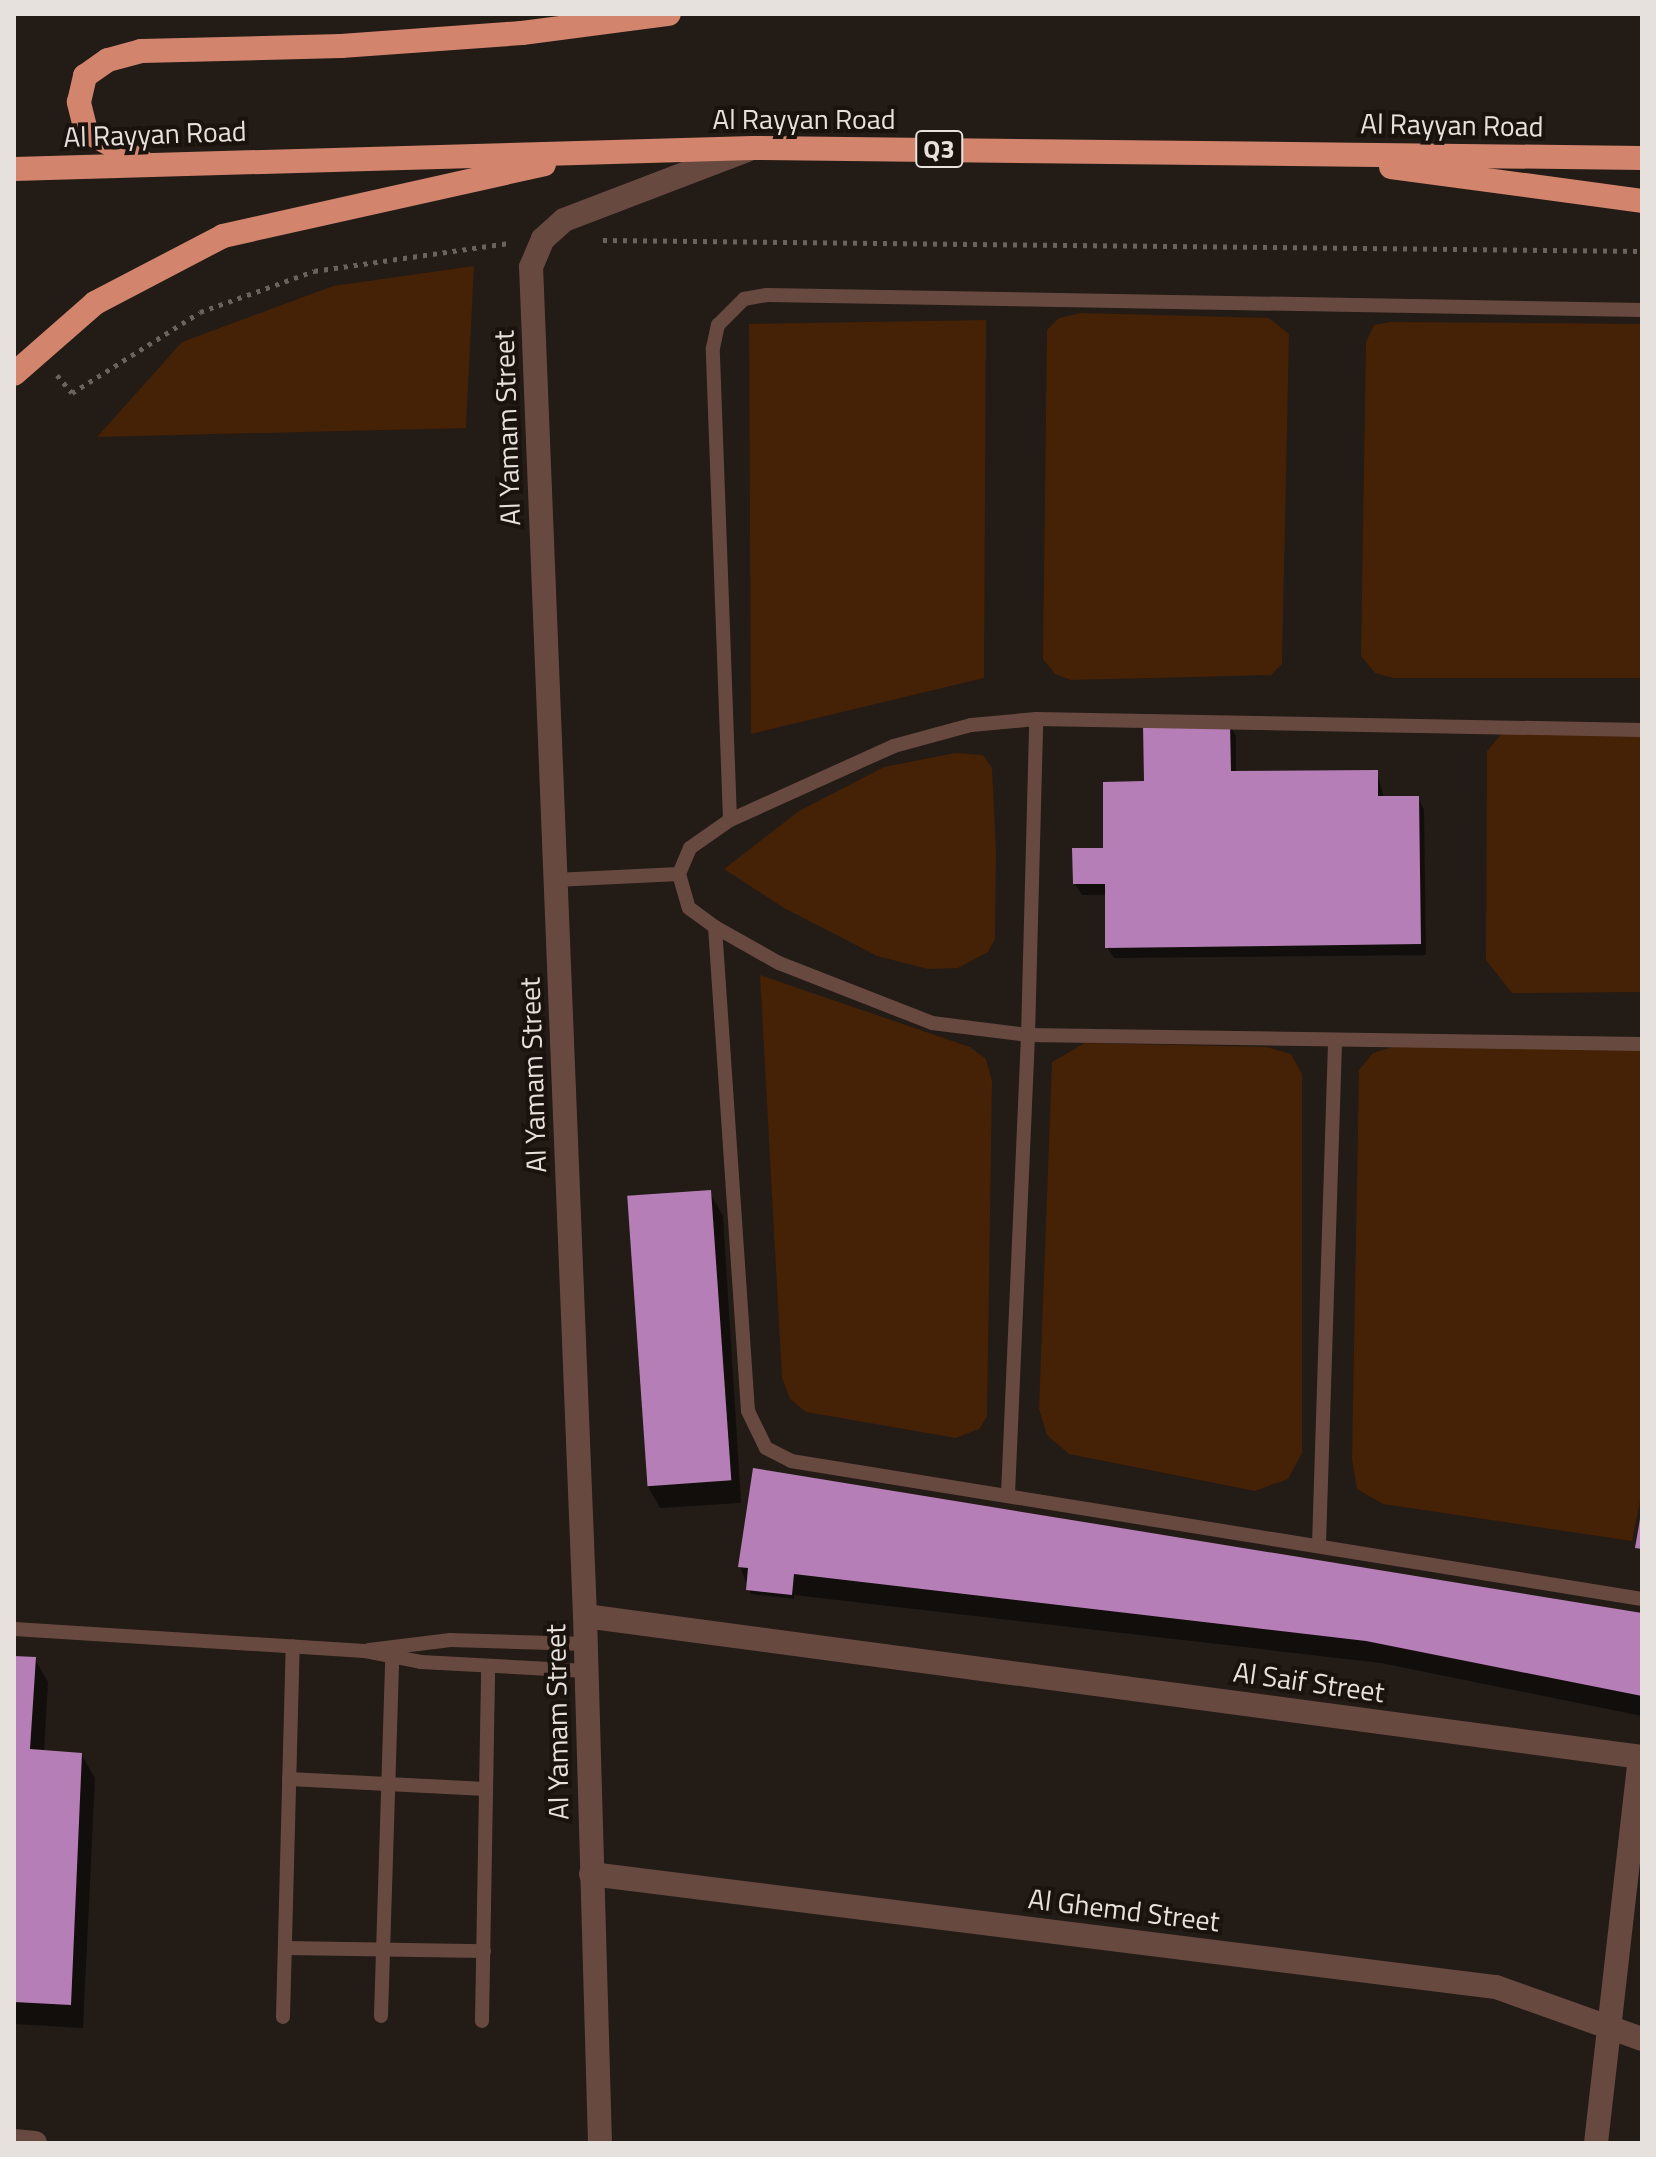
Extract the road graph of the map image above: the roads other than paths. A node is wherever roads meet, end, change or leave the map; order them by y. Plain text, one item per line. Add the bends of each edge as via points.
1 (669, 14) edge
2 (753, 148) junction
3 (604, 151) junction
4 (1274, 151) junction
5 (1642, 158) edge
6 (145, 163) junction
7 (14, 169) edge
8 (1642, 201) edge
9 (1642, 310) edge
10 (14, 374) edge
11 (1036, 719) junction
12 (1642, 730) edge
13 (730, 820) junction
14 (679, 874) junction
15 (555, 880) junction
16 (715, 927) junction
17 (1028, 1035) junction
18 (1335, 1043) junction
19 (1642, 1044) edge
20 (1008, 1494) junction
21 (1319, 1544) junction
22 (1642, 1599) edge
23 (585, 1616) junction
24 (14, 1629) edge
25 (586, 1644) junction
26 (293, 1646) junction
27 (364, 1651) junction
28 (392, 1657) junction
29 (488, 1666) junction
30 (587, 1671) junction
31 (1641, 1757) edge
32 (289, 1779) junction
33 (388, 1784) junction
34 (486, 1789) junction
35 (591, 1874) junction
36 (285, 1948) junction
37 (383, 1949) junction
38 (484, 1951) junction
39 (381, 2016) dead end
40 (283, 2017) dead end
41 (482, 2021) dead end
42 (1605, 2029) junction
43 (1642, 2039) edge
44 (14, 2141) edge
45 (35, 2143) edge
46 (600, 2143) edge
47 (1596, 2143) edge

1 - 6 highway via 522,33 341,46 141,51 108,60 85,76 79,102 86,131
2 - 3 highway, Al Rayyan Road / Q3
2 - 4 highway, Al Rayyan Road / Q3
2 - 15 street, Al Yamam Street via 602,201 564,220 543,239 531,267
3 - 6 highway, Al Rayyan Road / Q3
3 - 10 highway via 223,236 95,303
4 - 5 highway, Al Rayyan Road / Q3
4 - 8 highway
6 - 7 highway, Al Rayyan Road / Q3
9 - 13 lane via 767,295 744,299 718,325 713,348
11 - 12 lane
11 - 13 lane via 971,725 894,746
11 - 17 lane
13 - 14 lane via 700,838
14 - 15 lane
14 - 16 lane via 689,908
15 - 23 street, Al Yamam Street
16 - 17 lane via 779,963 889,1010 932,1023
16 - 20 lane via 748,1411 757,1437 791,1461
17 - 18 lane
17 - 20 lane
18 - 19 lane
18 - 21 lane
20 - 21 lane
21 - 22 lane
23 - 25 street, Al Yamam Street
23 - 31 street, Al Saif Street
24 - 26 lane
25 - 27 lane via 421,1640
25 - 30 street, Al Yamam Street
26 - 27 lane
26 - 32 lane
27 - 28 lane
28 - 29 lane
28 - 33 lane
29 - 30 lane
29 - 34 lane
30 - 35 street, Al Yamam Street
31 - 42 street, Al Saif Street
32 - 33 lane
32 - 36 lane
33 - 34 lane
33 - 37 lane
34 - 38 lane
35 - 42 street, Al Ghemd Street via 1496,1987
35 - 46 street, Al Yamam Street
36 - 37 lane
36 - 40 lane
37 - 38 lane
37 - 39 lane
38 - 41 lane
42 - 43 street, Al Ghemd Street
42 - 47 street, Al Saif Street
44 - 45 street

